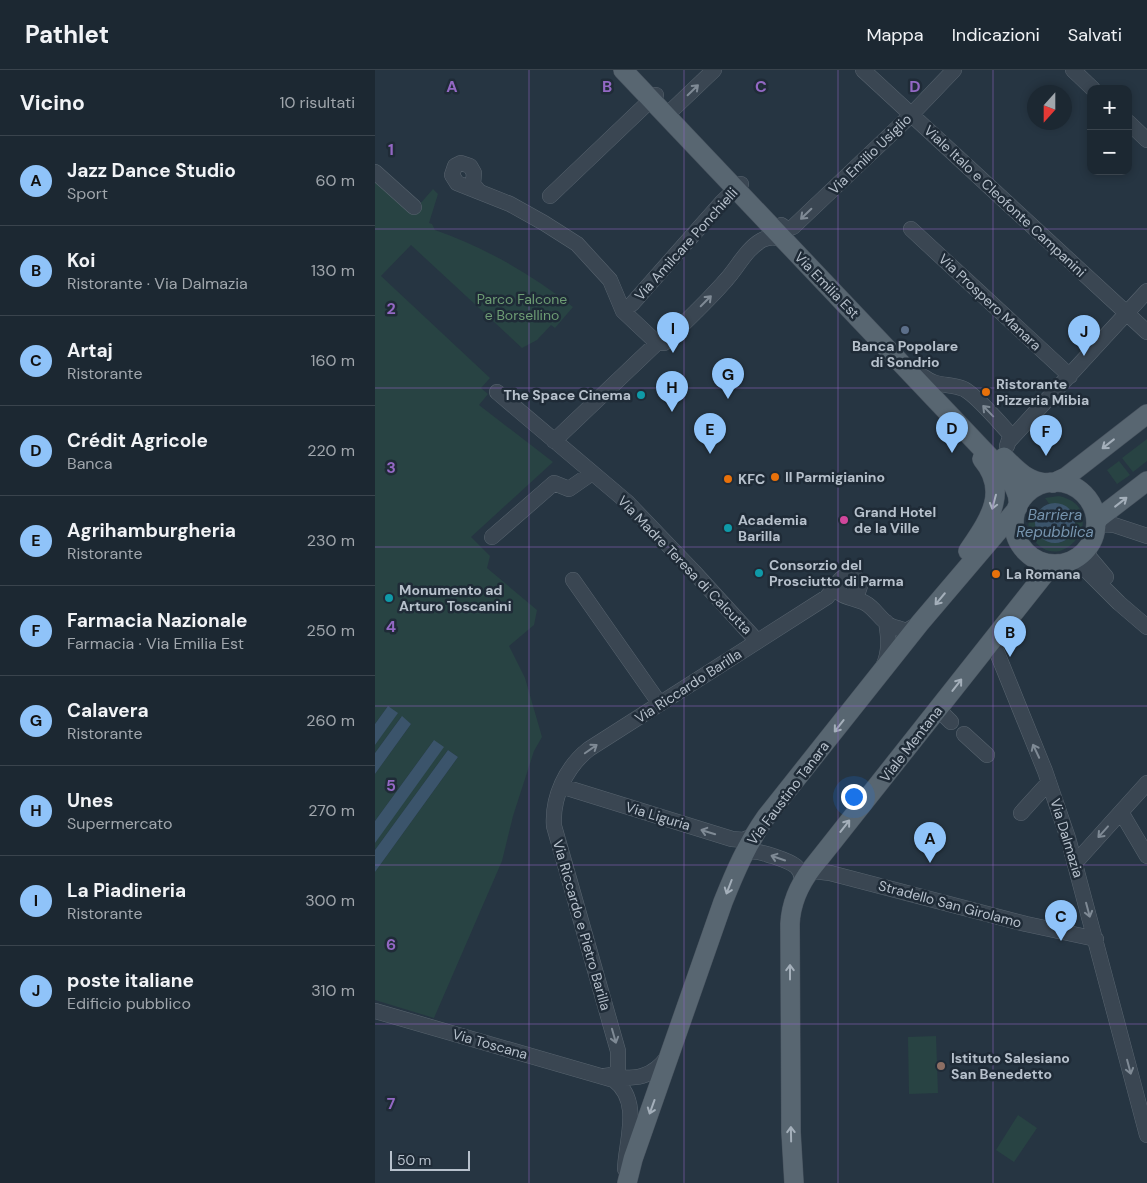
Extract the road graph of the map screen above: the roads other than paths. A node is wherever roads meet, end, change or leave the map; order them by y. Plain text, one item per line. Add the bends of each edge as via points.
1 (623, 70) edge
2 (632, 70) edge
3 (714, 70) edge
4 (863, 70) edge
5 (954, 70) edge
6 (1073, 70) edge
7 (1089, 85) edge
8 (654, 98) junction
9 (671, 111) junction
10 (911, 115) junction
11 (1132, 126) edge
12 (1147, 140) edge
13 (375, 172) edge
14 (738, 186) junction
15 (478, 190) dead end
16 (550, 196) dead end
17 (414, 207) dead end
18 (781, 225) junction
19 (911, 229) dead end
20 (787, 244) junction
21 (1147, 292) edge
22 (632, 304) dead end
23 (1127, 314) junction
24 (1147, 332) edge
25 (657, 343) junction
26 (1070, 376) junction
27 (924, 377) junction
28 (497, 392) dead end
29 (1147, 414) edge
30 (950, 416) junction
31 (554, 441) junction
32 (1009, 441) junction
33 (1013, 466) junction
34 (592, 473) junction
35 (1147, 481) edge
36 (1050, 483) junction
37 (1017, 508) junction
38 (1096, 526) junction
39 (1147, 536) edge
40 (492, 537) dead end
41 (1087, 549) junction
42 (1068, 562) junction
43 (573, 580) dead end
44 (955, 581) junction
45 (886, 622) junction
46 (1147, 622) edge
47 (921, 624) junction
48 (1147, 627) edge
49 (997, 635) junction
50 (757, 641) junction
51 (881, 673) junction
52 (660, 704) junction
53 (964, 734) dead end
54 (987, 755) dead end
55 (1049, 782) junction
56 (1147, 783) edge
57 (561, 786) junction
58 (1121, 812) junction
59 (1021, 813) dead end
60 (754, 835) junction
61 (1147, 856) edge
62 (741, 859) junction
63 (1075, 863) junction
64 (803, 882) junction
65 (1096, 939) junction
66 (375, 1012) edge
67 (672, 1049) junction
68 (620, 1070) junction
69 (605, 1076) junction
70 (625, 1094) junction
71 (1147, 1135) edge
72 (626, 1183) edge
73 (794, 1183) edge

1 - 8 main road, Via Emilia Est
2 - 8 main road, Via Emilia Est
9 -> 3 street
4 - 10 street, Viale Italo e Cleofonte Campanini
5 - 10 street, Via Emilio Usiglio
6 - 7 street
8 - 9 main road, Via Emilia Est
8 - 14 main road, Via Emilia Est
8 - 16 street
9 - 14 main road, Via Emilia Est
10 -> 18 street, Via Emilio Usiglio via 793,227 787,229
10 - 23 street, Viale Italo e Cleofonte Campanini
11 - 12 street
13 - 17 street
14 - 18 main road, Via Emilia Est
14 - 20 main road, Via Emilia Est
14 - 22 street, Via Amilcare Ponchielli
15 - 25 street via 528,214 577,244 610,280 623,310
18 - 27 main road, Via Emilia Est
19 - 26 street, Via Prospero Manara
25 -> 20 street via 671,336 727,279 747,252 762,240 776,238
20 - 30 main road, Via Emilia Est
21 - 23 street
23 - 24 street, Viale Italo e Cleofonte Campanini
23 - 26 street
25 - 31 street
26 - 32 street
32 -> 27 street via 1009,433 970,392 956,386 935,384
27 - 33 main road, Via Emilia Est
28 - 31 street, Via Madre Teresa di Calcutta
29 -> 36 main road via 1067,476
30 - 37 main road, Via Emilia Est via 1010,479 1017,493
30 -> 44 main road via 960,435 988,467 996,492 989,516
31 - 34 street, Via Madre Teresa di Calcutta
32 - 33 street via 1007,454
33 - 36 main road, Via Emilia Est via 1036,482
34 - 40 street via 569,489 554,483
34 - 50 street, Via Madre Teresa di Calcutta via 642,517
38 -> 35 main road via 1103,516
36 - 37 main road via 1029,492
36 - 38 main road via 1073,486 1083,494 1091,504
37 - 42 main road via 1016,534 1026,552 1044,562
37 - 44 main road, Via Faustino Tanara
38 - 39 street via 1108,524
38 - 41 main road
41 - 42 main road
41 - 46 street via 1097,568
42 - 48 street via 1085,570
42 - 49 main road, Viale Mentana via 1048,570
43 - 52 street
44 -> 47 main road, Via Faustino Tanara
45 - 47 street via 906,631
45 - 50 street, Via Riccardo Barilla via 848,591 827,597
45 - 51 street via 889,641
47 - 51 main road, Via Faustino Tanara
55 -> 49 street, Via Dalmazia via 996,650 994,641
64 -> 49 main road, Viale Mentana via 944,716
50 - 52 street, Via Riccardo Barilla
51 -> 60 main road, Via Faustino Tanara
57 -> 52 street, Via Riccardo Barilla via 583,754
53 - 54 street
55 - 59 street
55 - 63 street, Via Dalmazia
56 - 58 street
60 -> 57 street, Via Liguria via 744,840 731,839
57 -> 68 street, Via Riccardo e Pietro Barilla via 555,805 554,826 617,1047
58 - 61 street
58 -> 63 street
60 - 62 main road, Via Faustino Tanara
64 -> 62 street via 800,872 790,862 757,851 747,852
62 -> 67 main road, Via Faustino Tanara
63 -> 65 street, Via Dalmazia
64 - 65 street, Stradello San Girolamo via 814,871 830,872 1026,924
73 -> 64 main road, Viale Mentana via 790,924 793,904
65 -> 71 street, Via Dalmazia
66 - 69 street, Via Toscana
67 - 68 street via 664,1062 641,1077
67 -> 72 main road, Via Faustino Tanara
68 - 69 street
68 - 70 street, Via Riccardo e Pietro Barilla
69 - 70 street, Via Toscana via 619,1084
70 - 72 street via 631,1118 625,1154

